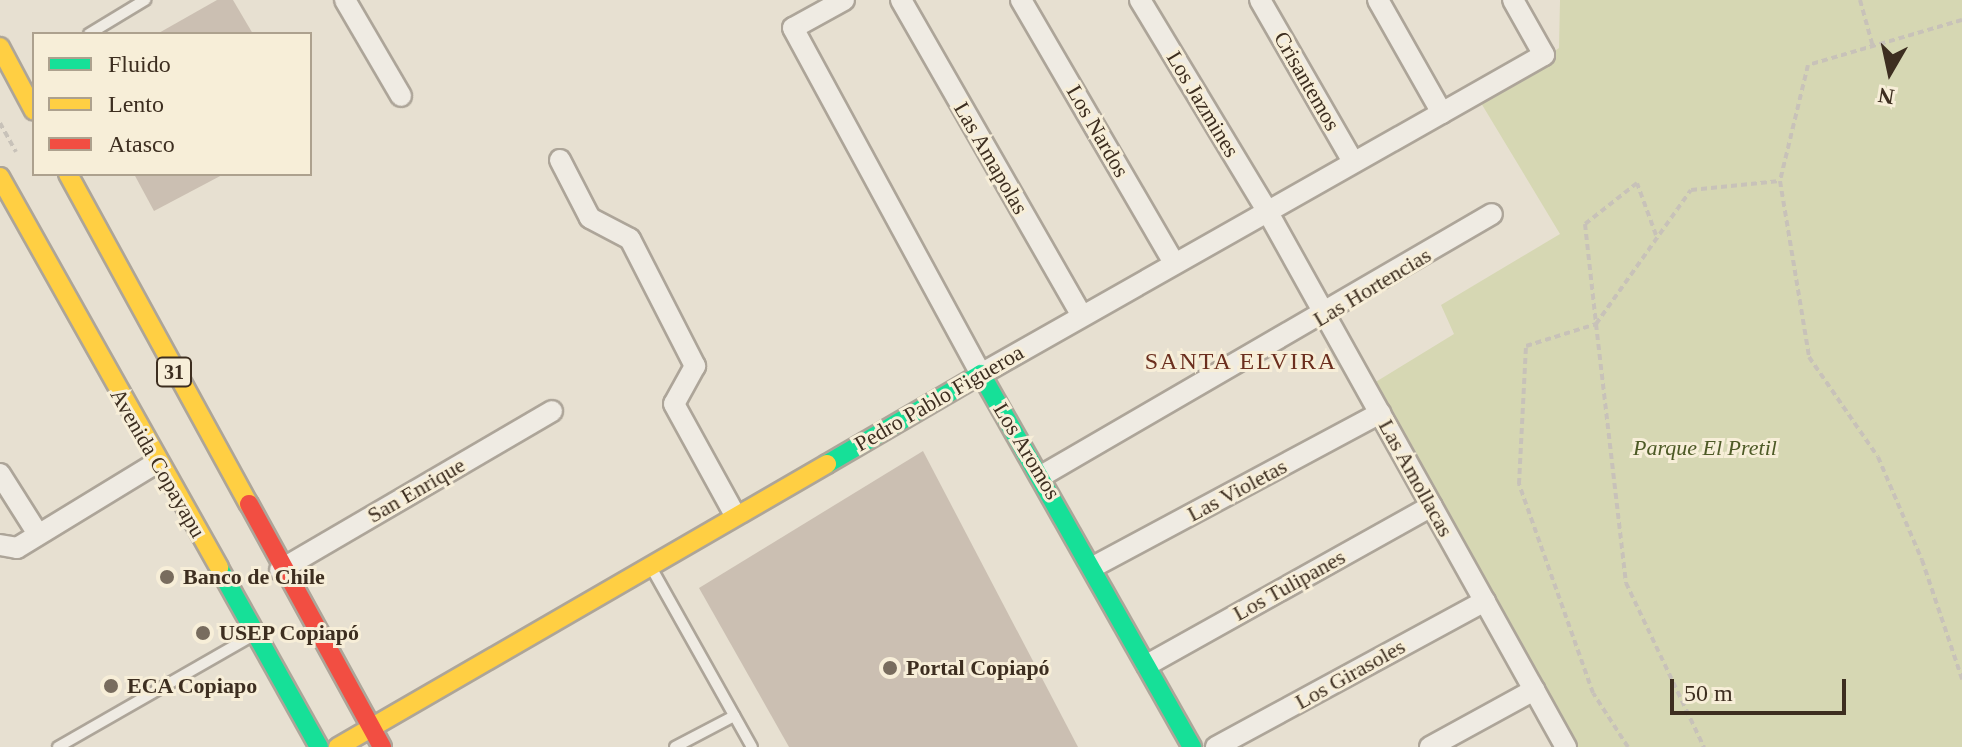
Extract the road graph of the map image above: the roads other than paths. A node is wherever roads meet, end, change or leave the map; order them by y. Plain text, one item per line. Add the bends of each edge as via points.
1 (145, 0) edge
2 (345, 0) edge
3 (844, 0) edge
4 (901, 0) edge
5 (1021, 0) edge
6 (1140, 0) edge
7 (1260, 0) edge
8 (1378, 0) edge
9 (1513, 0) edge
10 (92, 32) edge
11 (0, 47) edge
12 (401, 96) dead end
13 (32, 107) edge
14 (1442, 113) junction
15 (560, 160) dead end
16 (1353, 162) junction
17 (69, 176) edge
18 (0, 177) edge
19 (1266, 209) junction
20 (1492, 214) dead end
21 (1174, 263) junction
22 (1082, 316) junction
23 (1326, 316) junction
24 (981, 374) junction
25 (552, 411) dead end
26 (1380, 413) junction
27 (158, 462) junction
28 (0, 474) edge
29 (1043, 475) junction
30 (1432, 506) junction
31 (734, 513) junction
32 (38, 534) junction
33 (0, 545) edge
34 (649, 564) junction
35 (1093, 567) junction
36 (280, 570) junction
37 (1485, 601) junction
38 (255, 634) junction
39 (1147, 665) junction
40 (1534, 690) junction
41 (734, 716) junction
42 (377, 739) edge
43 (58, 747) edge
44 (319, 747) edge
45 (338, 747) edge
46 (675, 747) edge
47 (752, 747) edge
48 (1192, 747) edge
49 (1216, 747) edge
50 (1430, 747) edge
51 (1566, 747) edge

1 - 10 lane
2 - 12 street
3 - 24 street, Los Aromos via 793,28
4 - 22 street, Las Amapolas
5 - 21 street, Los Nardos
6 - 19 street, Los Jazmines
7 - 16 street, Crisantemos
8 - 14 street
9 - 14 street, Pedro Pablo Figueroa via 1544,55
11 - 13 main road
14 - 16 street, Pedro Pablo Figueroa
15 - 31 street via 590,218 630,239 695,366 674,404
16 - 19 street, Pedro Pablo Figueroa
17 - 36 main road, 31
18 - 27 main road, Avenida Copayapu
19 - 21 street, Pedro Pablo Figueroa
19 - 23 street, Las Amollacas
20 - 23 street, Las Hortencias
21 - 22 street, Pedro Pablo Figueroa
22 - 24 street, Pedro Pablo Figueroa
23 - 26 street, Las Amollacas
23 - 29 street, Las Hortencias
24 - 29 main road, Los Aromos
24 - 31 main road, Pedro Pablo Figueroa
25 - 36 street, San Enrique
26 - 30 street, Las Amollacas
26 - 35 street, Las Violetas
27 - 32 street
27 - 38 main road, Avenida Copayapu
28 - 32 street
29 - 35 main road, Los Aromos
30 - 37 street, Las Amollacas
30 - 39 street, Los Tulipanes
31 - 34 main road, Pedro Pablo Figueroa
32 - 33 street via 17,548
34 - 41 lane
34 - 42 main road, Pedro Pablo Figueroa
35 - 39 main road, Los Aromos
36 - 42 main road, 31
37 - 40 street, Las Amollacas
37 - 49 street, Los Girasoles
38 - 43 lane
38 - 44 main road, Avenida Copayapu
39 - 48 main road, Los Aromos
40 - 50 street
40 - 51 street, Las Amollacas
41 - 46 lane
41 - 47 lane
42 - 45 main road, Pedro Pablo Figueroa

